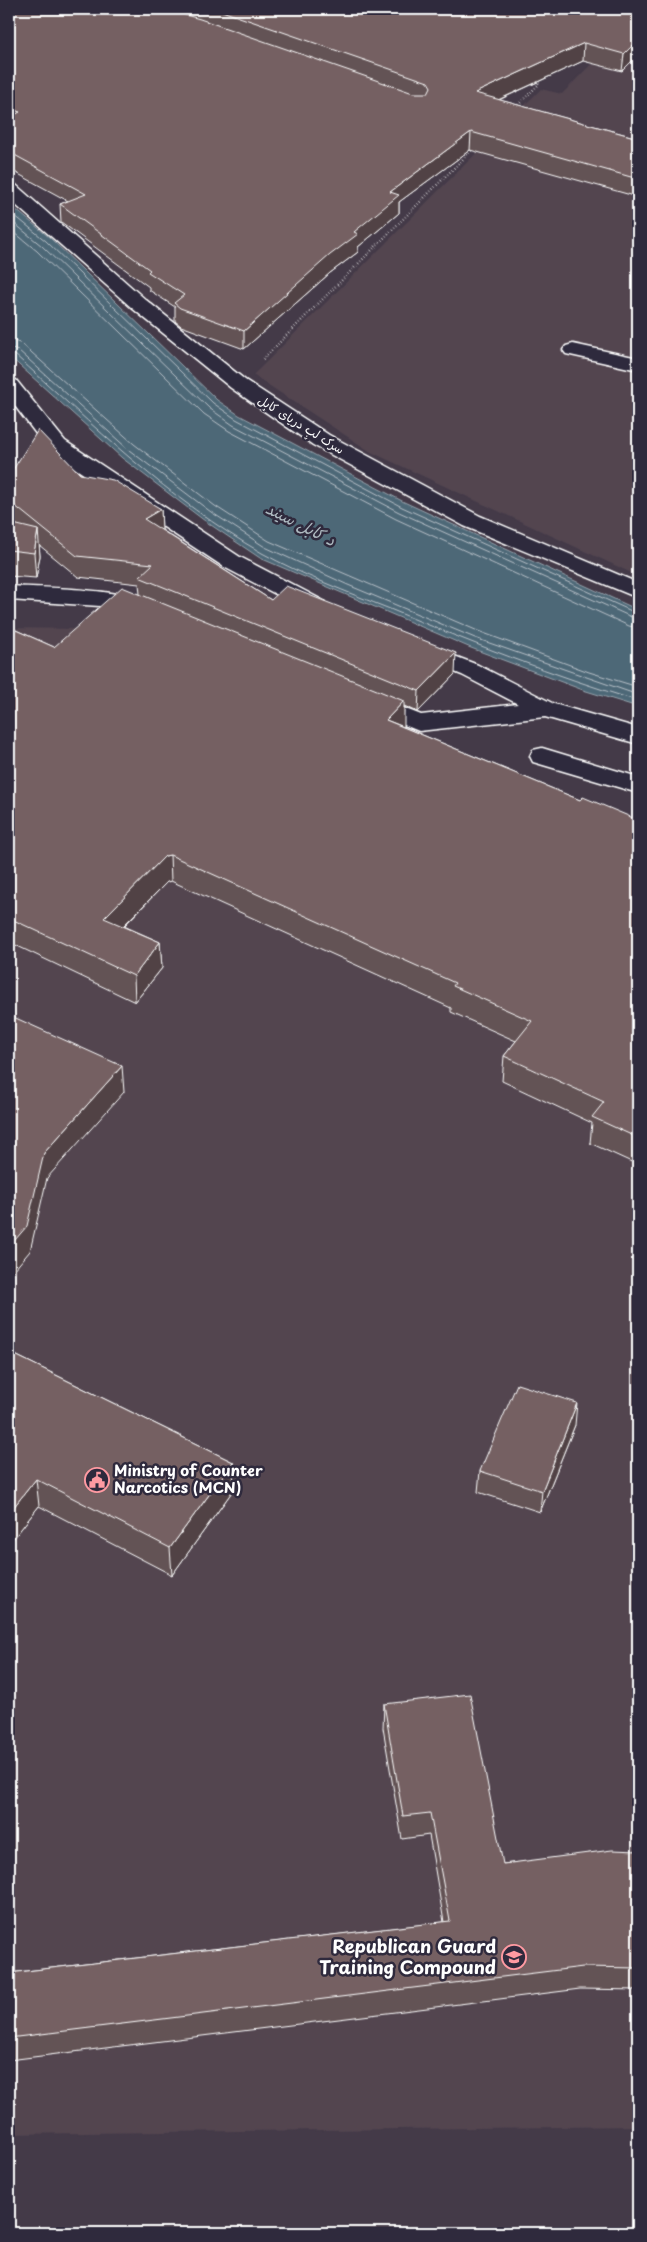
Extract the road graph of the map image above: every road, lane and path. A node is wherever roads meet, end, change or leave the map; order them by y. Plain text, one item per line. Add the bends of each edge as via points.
1 (529, 74) edge
2 (511, 112) edge
3 (476, 147) edge
4 (9, 189) edge
5 (573, 350) dead end
6 (638, 364) edge
7 (9, 384) edge
8 (238, 384) junction
9 (638, 591) edge
10 (9, 593) edge
11 (331, 614) edge
12 (165, 619) edge
13 (405, 644) edge
14 (346, 693) edge
15 (546, 709) junction
16 (638, 736) edge
17 (542, 756) dead end
18 (638, 785) edge

1 - 2 path via 538,79 539,84
3 - 8 path
4 - 8 street, سرک لبِ دریای کابل via 139,304
5 - 6 street
7 - 11 street via 57,446 232,562
8 - 9 street, سرک لبِ دریای کابل via 321,440 472,521
10 - 12 street via 119,600
13 - 15 street via 470,670
14 - 15 street via 418,723
15 - 16 street
17 - 18 street

